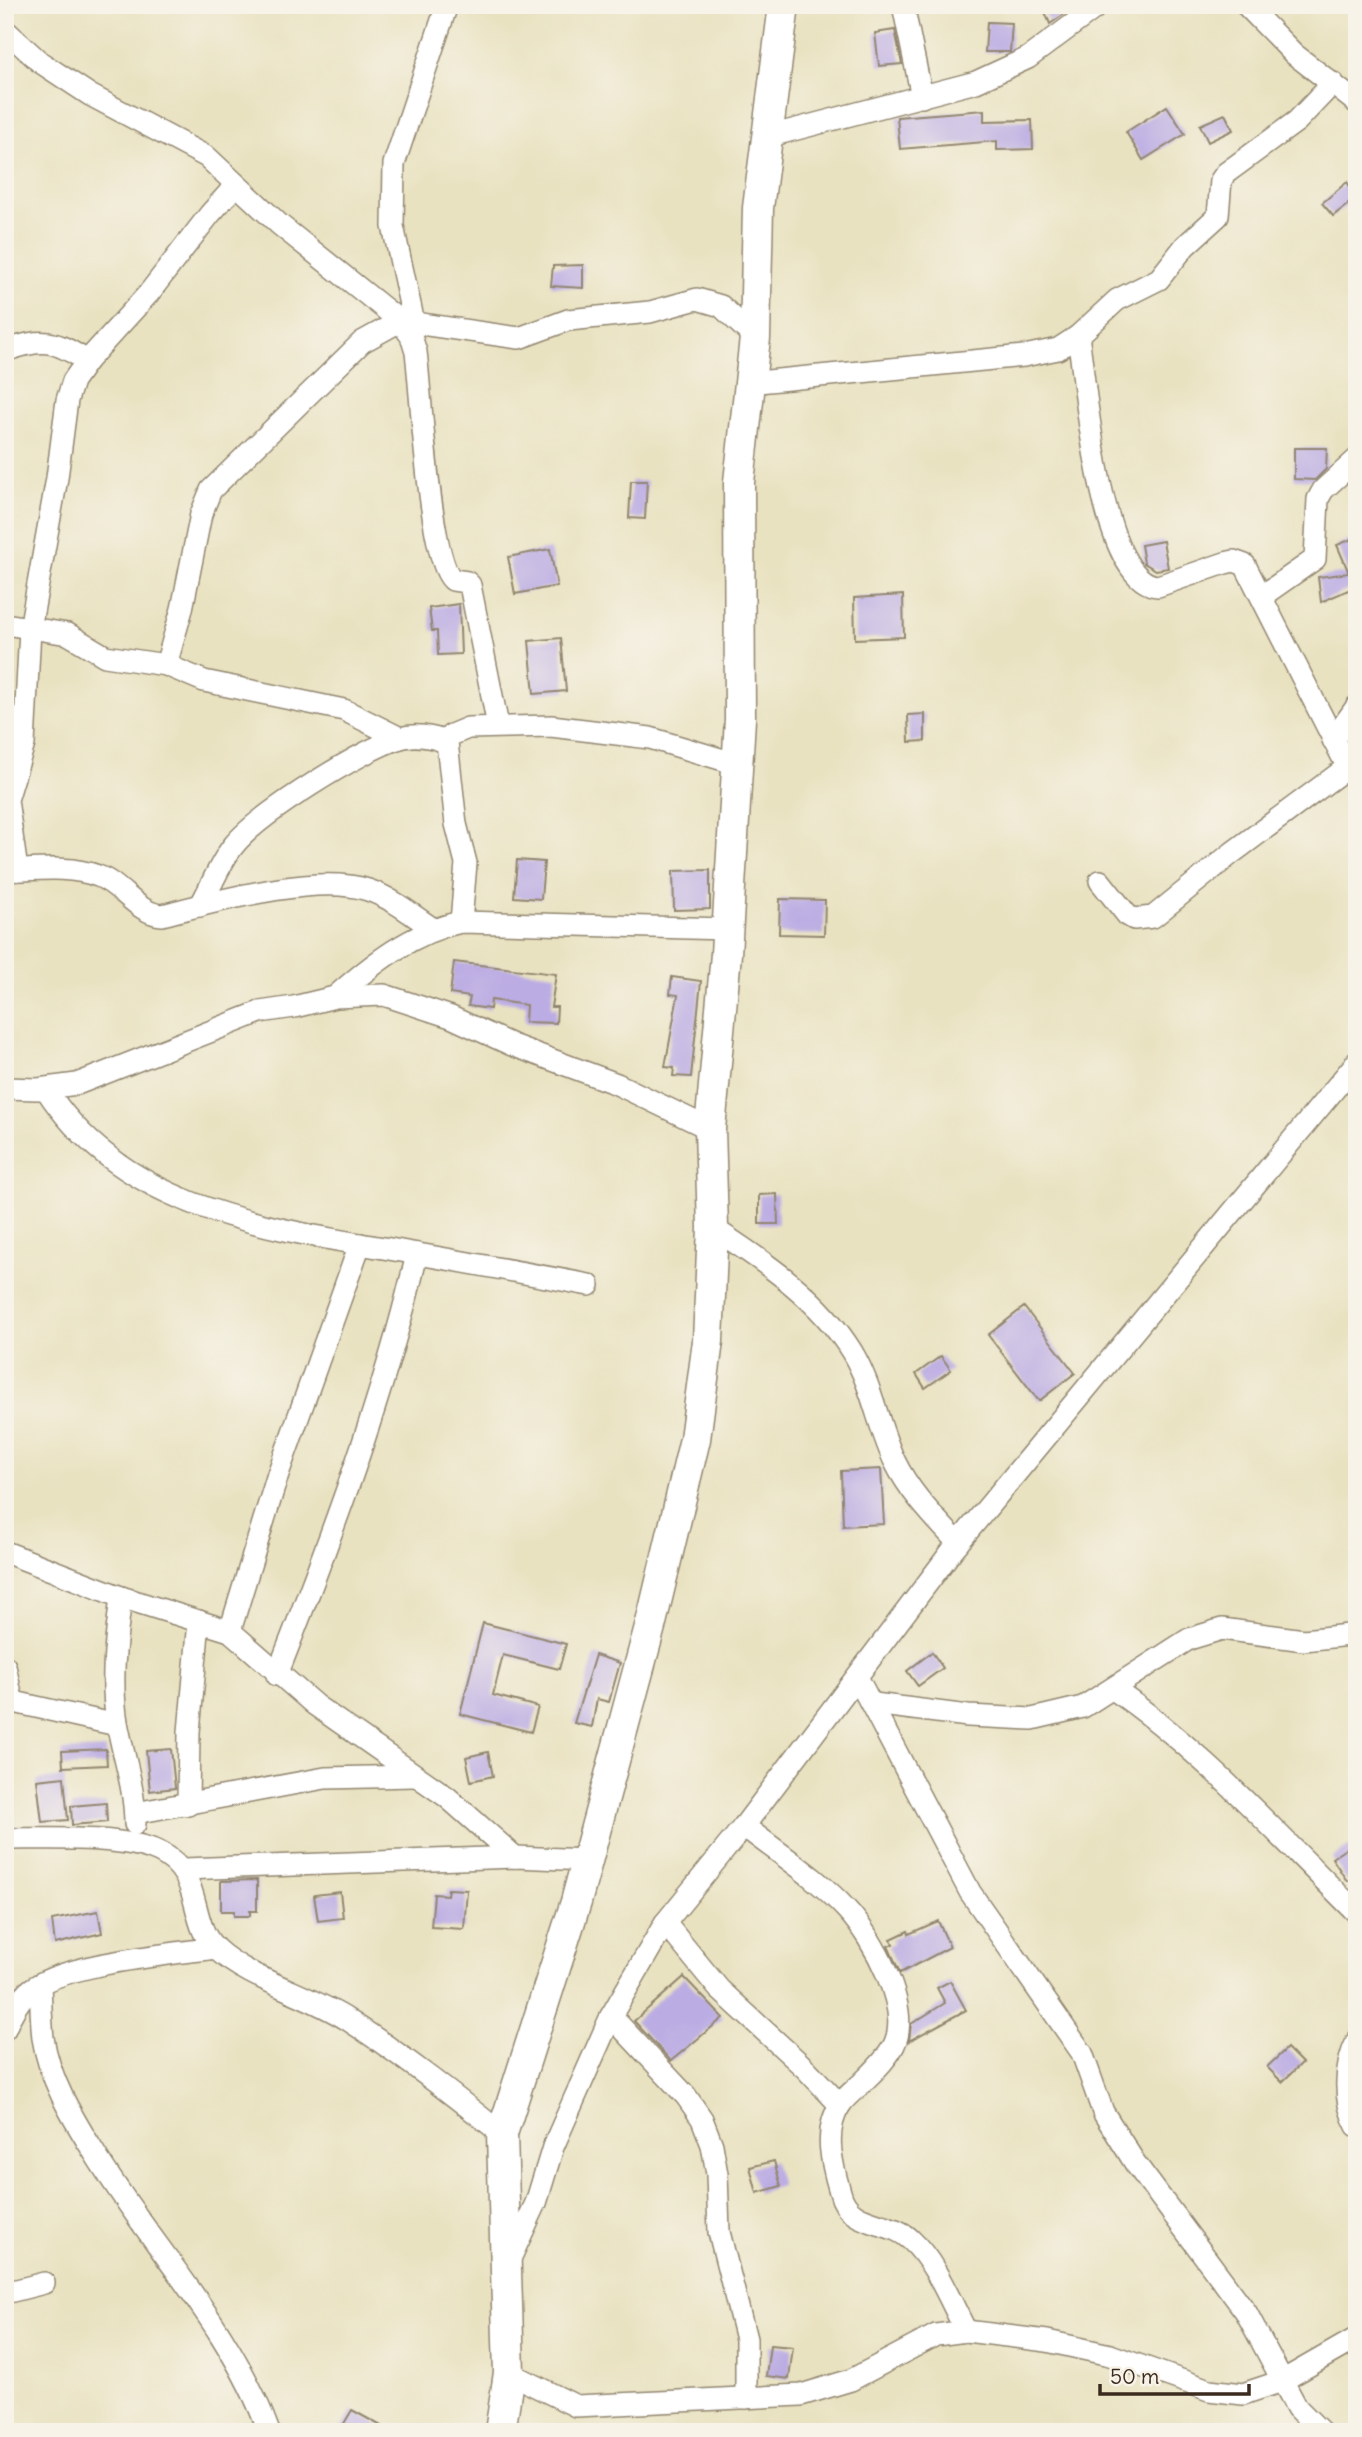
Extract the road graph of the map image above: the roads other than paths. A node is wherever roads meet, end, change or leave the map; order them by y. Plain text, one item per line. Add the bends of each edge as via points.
1 (447, 5) edge
2 (784, 5) edge
3 (903, 5) edge
4 (1099, 5) edge
5 (1246, 5) edge
6 (8, 36) edge
7 (1333, 83) junction
8 (922, 97) junction
9 (1357, 103) edge
10 (770, 136) junction
11 (235, 186) junction
12 (407, 322) junction
13 (1079, 336) junction
14 (755, 338) junction
15 (5, 351) edge
16 (87, 361) junction
17 (748, 383) junction
18 (1357, 459) edge
19 (1262, 596) junction
20 (5, 624) edge
21 (30, 629) junction
22 (166, 665) junction
23 (1357, 706) edge
24 (498, 726) junction
25 (400, 738) junction
26 (1333, 740) junction
27 (447, 742) junction
28 (1352, 763) edge
29 (737, 764) junction
30 (11, 870) edge
31 (1100, 881) dead end
32 (200, 906) junction
33 (461, 922) junction
34 (432, 928) junction
35 (727, 929) junction
36 (335, 997) junction
37 (1357, 1062) edge
38 (5, 1088) edge
39 (46, 1089) junction
40 (710, 1129) junction
41 (713, 1228) junction
42 (360, 1244) junction
43 (417, 1254) junction
44 (589, 1285) dead end
45 (958, 1543) junction
46 (5, 1552) edge
47 (121, 1597) junction
48 (199, 1621) junction
49 (230, 1631) junction
50 (1357, 1634) edge
51 (5, 1666) edge
52 (277, 1675) junction
53 (857, 1677) junction
54 (1113, 1689) junction
55 (8, 1699) edge
56 (874, 1704) junction
57 (117, 1725) junction
58 (417, 1776) junction
59 (188, 1805) junction
60 (135, 1813) junction
61 (744, 1826) junction
62 (5, 1839) edge
63 (135, 1844) junction
64 (515, 1857) junction
65 (587, 1860) junction
66 (184, 1869) junction
67 (1357, 1913) edge
68 (665, 1923) junction
69 (215, 1948) junction
70 (40, 1984) junction
71 (611, 2016) junction
72 (5, 2029) edge
73 (1357, 2041) edge
74 (840, 2105) junction
75 (1357, 2126) edge
76 (502, 2134) junction
77 (506, 2268) junction
78 (44, 2283) dead end
79 (5, 2293) edge
80 (966, 2330) junction
81 (1357, 2338) edge
82 (509, 2373) junction
83 (1282, 2381) junction
84 (746, 2398) junction
85 (269, 2432) edge
86 (500, 2432) edge
87 (1321, 2432) edge

1 - 12 street via 394,164 393,226
2 - 10 street
3 - 8 street
4 - 8 street via 1028,58 976,82
5 - 7 street via 1294,54
6 - 11 street via 90,94 207,158
7 - 9 street
7 - 13 street via 1297,121 1226,173 1221,180 1218,216 1185,246 1159,279 1116,300
8 - 10 street
10 - 14 street via 758,208
11 - 12 street
11 - 16 street
12 - 14 street via 519,338 568,320 650,312 697,299 721,306
12 - 22 street via 362,342 211,490 201,513
12 - 24 street via 416,352 430,500 445,570 453,580 470,586
13 - 17 street via 1058,349 1024,356
13 - 19 street via 1101,494 1134,575 1158,586 1234,561 1245,565
14 - 17 street
15 - 16 street via 31,341 52,342
16 - 21 street via 67,400
17 - 29 street via 740,482
18 - 19 street via 1318,499 1315,559
19 - 26 street
20 - 21 street
21 - 22 street via 68,634 105,656
21 - 30 street via 27,724 7,800
22 - 25 street via 204,681 344,710
23 - 26 street
24 - 27 street via 460,730
24 - 29 street via 551,726 650,738
25 - 27 street via 428,736
25 - 32 street via 333,771 247,832 233,846
26 - 28 street
27 - 33 street via 456,824 466,863
28 - 31 street via 1153,917 1146,920 1127,915
29 - 35 street
30 - 32 street via 97,875 154,915
32 - 34 street via 324,886 365,889 391,899
33 - 34 street
33 - 35 street
34 - 36 street via 360,974
35 - 40 street
36 - 39 street via 260,1012 77,1084
36 - 40 street via 384,995 420,1006 617,1084
37 - 45 street
38 - 39 street
39 - 42 street via 76,1130 133,1175 243,1222
40 - 41 street
41 - 45 street via 821,1310 852,1353 874,1398 895,1462
41 - 65 street via 708,1341 695,1439
42 - 43 street
42 - 49 street via 278,1474
43 - 44 street
43 - 52 street via 400,1329
45 - 53 street
46 - 47 street
47 - 48 street
47 - 57 street via 113,1659
48 - 49 street
48 - 59 street
49 - 52 street
50 - 54 street via 1304,1640 1222,1629 1189,1639
51 - 55 street
52 - 58 street via 344,1728
53 - 56 street
53 - 61 street
54 - 56 street via 1083,1707 1032,1719
54 - 67 street via 1207,1768
55 - 57 street
56 - 83 street via 970,1892 1082,2053 1103,2112 1135,2163 1246,2312
57 - 60 street via 130,1771
58 - 59 street via 325,1778
58 - 64 street
59 - 60 street
60 - 63 street
61 - 68 street
61 - 74 street via 848,1911 892,1987 899,2014 893,2046
62 - 63 street
63 - 66 street via 160,1852
64 - 65 street
64 - 66 street
65 - 76 street
66 - 69 street
68 - 71 street
68 - 74 street via 719,1989
69 - 70 street via 122,1962
69 - 76 street via 348,2020
70 - 72 street via 27,1993
70 - 85 street via 43,2038 62,2096 114,2186 209,2316 246,2377
71 - 77 street
71 - 84 street via 686,2096 712,2145 719,2232 746,2339
73 - 75 street via 1347,2073 1348,2100
74 - 80 street via 830,2137 841,2197 850,2212 868,2223 895,2229 911,2239 929,2262
76 - 77 street
77 - 82 street
78 - 79 street
80 - 83 street via 1110,2355 1209,2390 1243,2394
80 - 84 street via 936,2335 851,2380 801,2395
81 - 83 street
82 - 84 street via 576,2406
82 - 86 street
83 - 87 street via 1297,2408

